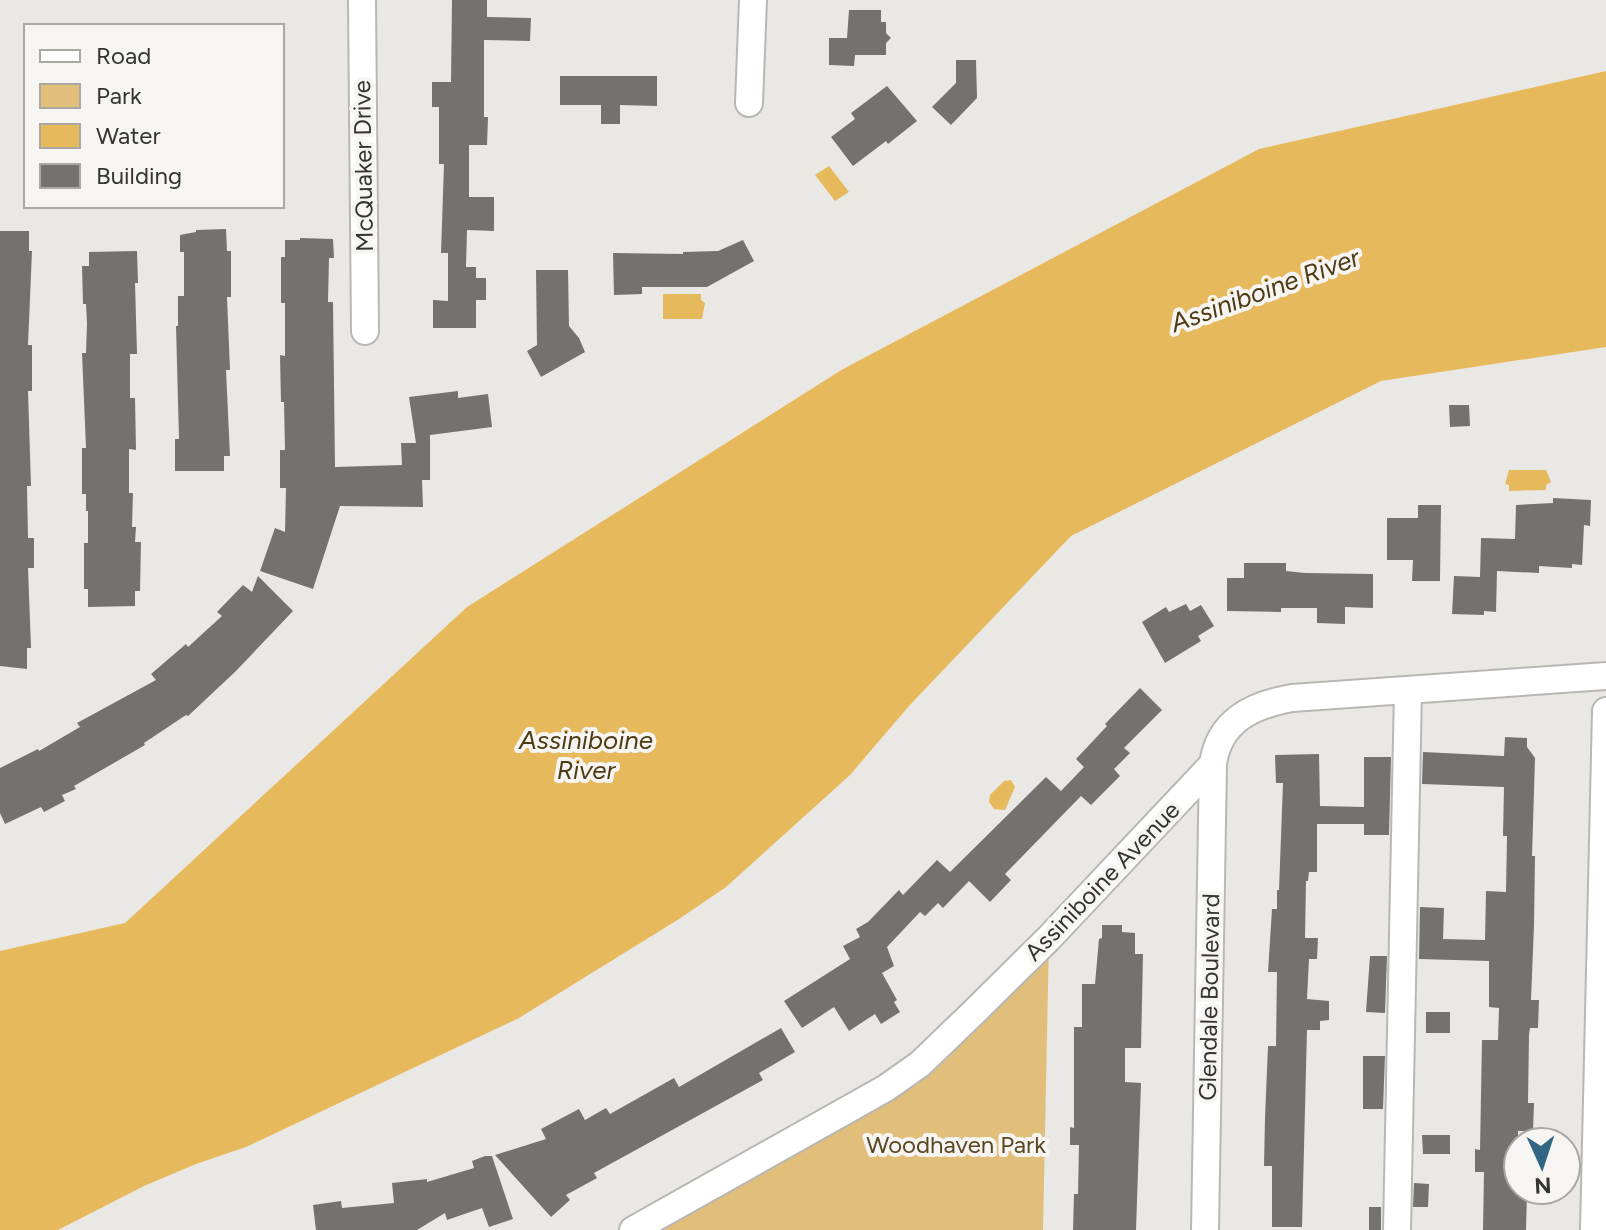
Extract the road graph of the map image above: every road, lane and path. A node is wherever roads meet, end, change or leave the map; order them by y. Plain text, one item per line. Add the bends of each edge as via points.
1 (362, 0) edge
2 (753, 0) edge
3 (749, 103) dead end
4 (365, 331) dead end
5 (1606, 676) edge
6 (1408, 690) junction
7 (1606, 711) edge
8 (1213, 764) junction
9 (633, 1230) edge
10 (1205, 1230) edge
11 (1397, 1230) edge
12 (1594, 1230) edge

1 - 4 street, McQuaker Drive
2 - 3 street
5 - 6 street, Assiniboine Avenue
6 - 8 street, Assiniboine Avenue via 1264,704 1228,726
6 - 11 street
7 - 12 street
8 - 9 street, Assiniboine Avenue via 1049,938 920,1064
8 - 10 street, Glendale Boulevard

